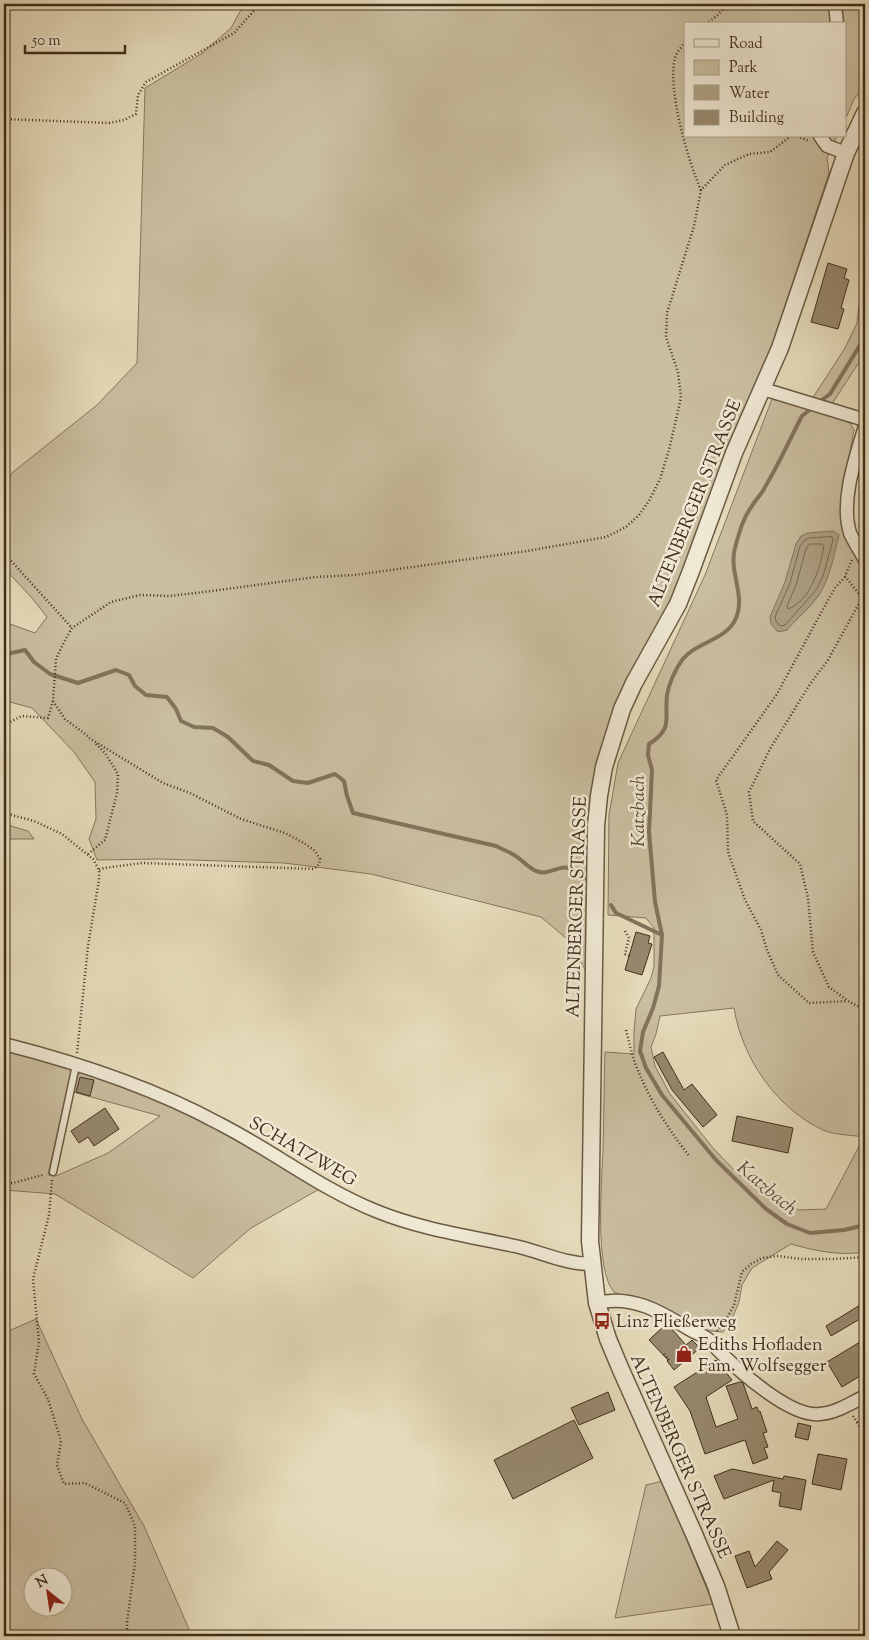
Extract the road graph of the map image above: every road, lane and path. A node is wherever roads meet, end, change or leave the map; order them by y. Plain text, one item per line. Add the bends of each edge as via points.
1 (260, 4) edge
2 (726, 4) edge
3 (835, 4) edge
4 (709, 22) edge
5 (836, 22) edge
6 (684, 43) edge
7 (865, 113) edge
8 (4, 119) edge
9 (788, 138) edge
10 (821, 138) edge
11 (846, 153) junction
12 (701, 190) junction
13 (763, 389) junction
14 (865, 420) edge
15 (865, 426) edge
16 (857, 548) junction
17 (4, 553) edge
18 (865, 560) edge
19 (845, 576) junction
20 (72, 628) junction
21 (53, 701) junction
22 (4, 725) edge
23 (89, 738) junction
24 (4, 813) edge
25 (88, 854) junction
26 (98, 870) junction
27 (625, 931) dead end
28 (629, 956) dead end
29 (848, 1001) junction
30 (865, 1010) edge
31 (626, 1030) dead end
32 (4, 1044) edge
33 (76, 1064) junction
34 (690, 1157) dead end
35 (53, 1172) junction
36 (4, 1184) edge
37 (865, 1257) edge
38 (592, 1264) junction
39 (597, 1303) junction
40 (709, 1339) junction
41 (664, 1354) dead end
42 (668, 1360) dead end
43 (865, 1396) edge
44 (857, 1422) dead end
45 (865, 1438) edge
46 (127, 1636) edge
47 (732, 1636) edge

1 - 8 path via 234,33 146,82 138,95 136,114 124,120 109,124
2 - 4 path
3 - 5 street
6 - 12 path via 675,56 673,75 679,121
7 - 11 street, ALTENBERGER STRASSE
9 - 12 path via 770,152 749,154 725,165
10 - 11 street via 827,146
11 - 13 street, ALTENBERGER STRASSE
12 - 20 path via 694,226 667,313 669,348 681,385 677,422 660,479 649,501 626,527 597,539 527,551 355,575 170,596 140,595 111,602
13 - 14 street
13 - 38 street, ALTENBERGER STRASSE via 734,453 678,604 622,709 604,767 596,826
15 - 16 street via 851,479 847,518
16 - 18 street
16 - 19 path
17 - 20 path
19 - 29 path via 862,598 828,660 770,749 749,792 754,822 800,864 808,898 813,952 829,987
19 - 29 path via 835,588 777,694 716,780 727,815 728,852 778,975 809,1003
20 - 21 path via 56,659
21 - 22 path via 48,718 22,716
21 - 23 path via 65,719
23 - 25 path via 105,753 118,774 117,793 105,840
23 - 26 path via 163,783 241,819 285,833 315,851 320,859 314,869 142,863
24 - 25 path via 34,821 62,834
25 - 26 path
26 - 33 path
27 - 28 path via 629,938 625,954
29 - 30 path
31 - 34 path via 635,1063 651,1098 671,1133
32 - 33 street, SCHATZWEG
33 - 35 lane
33 - 38 street, SCHATZWEG via 176,1102 221,1124 344,1196 399,1220 526,1248 576,1264
35 - 36 path
35 - 46 path via 49,1215 33,1279 39,1342 34,1374 48,1399 61,1441 57,1465 64,1484 85,1484 125,1503 135,1526 135,1563 126,1622
37 - 40 path via 762,1258 742,1272 726,1322
38 - 39 street, ALTENBERGER STRASSE
39 - 40 street via 618,1300 647,1307
39 - 47 street, ALTENBERGER STRASSE via 614,1355 716,1586
40 - 43 street via 769,1393 789,1407 808,1414 834,1411
41 - 42 path
44 - 45 path

